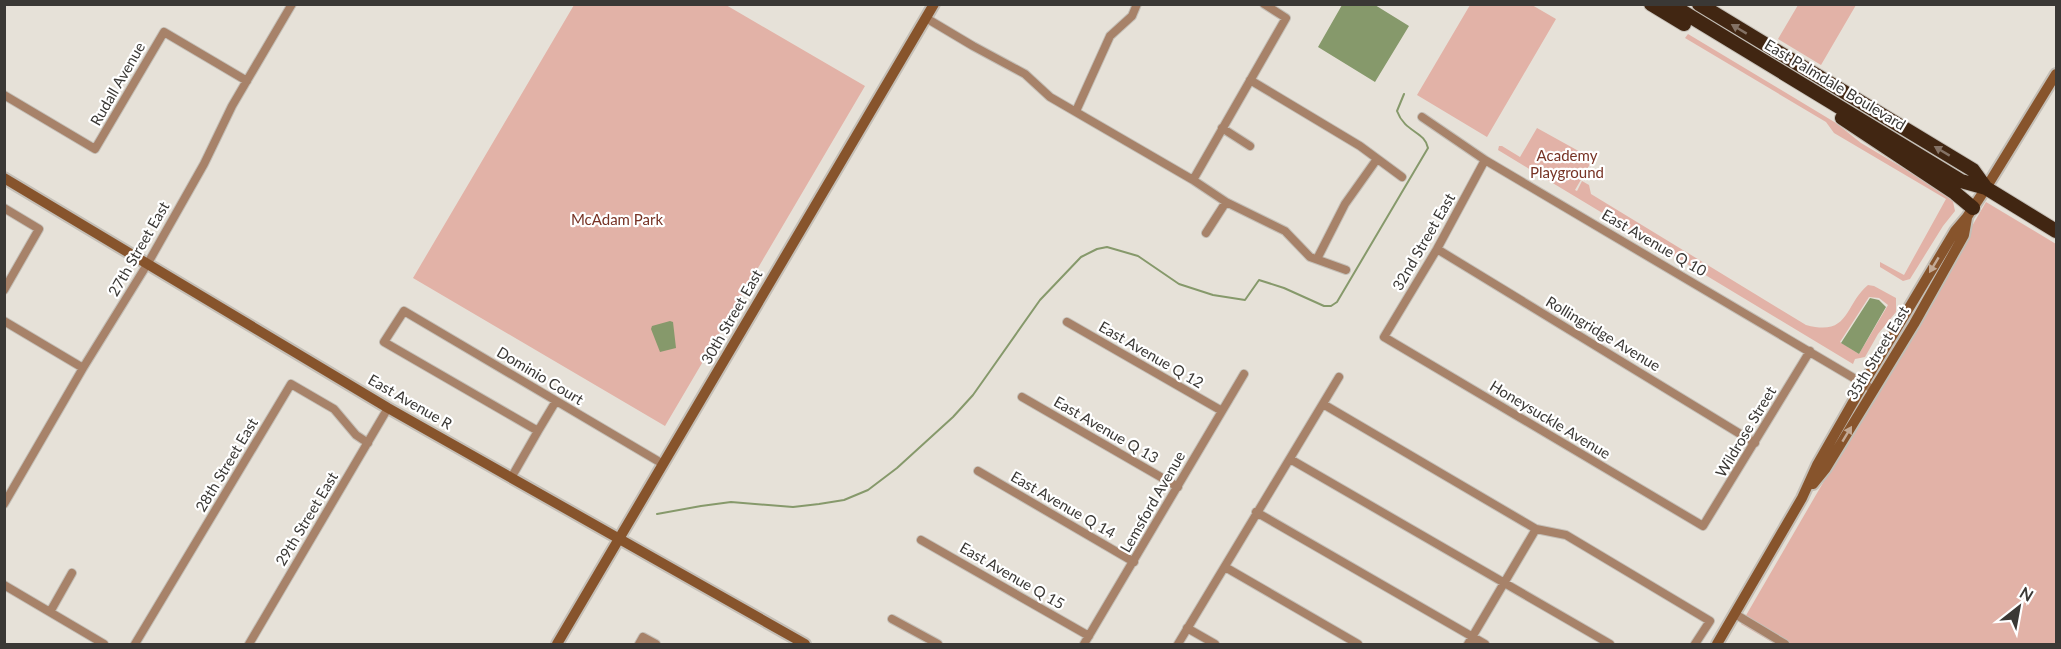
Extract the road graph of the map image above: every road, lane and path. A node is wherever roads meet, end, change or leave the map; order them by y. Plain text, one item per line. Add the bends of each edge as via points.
1 (292, 4) edge
2 (934, 4) edge
3 (1137, 4) edge
4 (1264, 4) edge
5 (1651, 4) edge
6 (1670, 4) edge
7 (1699, 4) edge
8 (926, 18) junction
9 (1684, 24) dead end
10 (2056, 74) edge
11 (1250, 80) junction
12 (247, 81) junction
13 (1807, 87) junction
14 (4, 95) edge
15 (1076, 111) junction
16 (1422, 117) dead end
17 (1222, 128) junction
18 (1250, 146) dead end
19 (1377, 159) junction
20 (1485, 160) junction
21 (1402, 177) dead end
22 (4, 178) edge
23 (1192, 180) junction
24 (1986, 188) junction
25 (1226, 202) junction
26 (4, 208) edge
27 (1970, 212) junction
28 (2056, 231) edge
29 (1206, 233) dead end
30 (1437, 249) junction
31 (1317, 259) junction
32 (148, 263) junction
33 (1346, 270) dead end
34 (4, 290) edge
35 (1914, 300) junction
36 (4, 321) edge
37 (1067, 322) dead end
38 (1384, 337) joint
39 (1810, 351) junction
40 (1891, 362) junction
41 (83, 368) junction
42 (1244, 374) dead end
43 (1339, 377) dead end
44 (1864, 383) junction
45 (1874, 390) junction
46 (1022, 398) dead end
47 (556, 401) junction
48 (1323, 404) junction
49 (388, 408) junction
50 (1222, 411) junction
51 (538, 431) junction
52 (368, 443) junction
53 (1755, 443) junction
54 (1290, 459) junction
55 (663, 464) junction
56 (978, 471) dead end
57 (511, 478) junction
58 (1178, 487) junction
59 (1802, 498) junction
60 (4, 504) edge
61 (1256, 512) junction
62 (1703, 526) joint
63 (1536, 528) junction
64 (619, 540) junction
65 (921, 540) dead end
66 (1134, 562) junction
67 (1226, 567) junction
68 (72, 573) dead end
69 (1504, 583) junction
70 (4, 585) edge
71 (50, 612) junction
72 (1736, 614) junction
73 (892, 619) dead end
74 (1188, 628) junction
75 (1089, 636) junction
76 (641, 641) edge
77 (1471, 641) edge
78 (104, 645) edge
79 (135, 645) edge
80 (249, 645) edge
81 (557, 645) edge
82 (656, 645) edge
83 (805, 645) edge
84 (938, 645) edge
85 (1084, 645) edge
86 (1178, 645) edge
87 (1215, 645) edge
88 (1358, 645) edge
89 (1485, 645) edge
90 (1610, 645) edge
91 (1695, 645) edge
92 (1718, 645) edge
93 (1785, 645) edge

1 - 12 street, 27th Street East
2 - 8 street, 30th Street East
3 - 15 street via 1132,16 1110,36
4 - 11 street via 1286,18
5 - 9 highway
6 - 13 highway, East Palmdale Boulevard
24 -> 7 highway, East Palmdale Boulevard via 1973,170
8 - 15 street via 1025,74 1050,97
8 - 55 street, 30th Street East
10 - 24 street, 35th Street East
11 - 17 street
11 - 19 street
12 - 14 street, Rudall Avenue via 164,32 95,149
12 - 32 street, 27th Street East
13 - 24 highway, East Palmdale Boulevard via 1961,181
13 - 27 highway via 1820,104 1955,193
15 - 23 street
16 - 20 street, East Avenue Q 10
17 - 18 street
17 - 23 street
19 - 21 street
19 - 31 street via 1345,204
20 - 30 street, 32nd Street East
20 - 39 street, East Avenue Q 10
22 - 32 street, East Avenue R
23 - 25 street
24 - 27 street, 35th Street East
24 - 28 highway, East Palmdale Boulevard
25 - 29 street
25 - 31 street via 1285,231 1310,257
26 - 34 street via 39,229
27 -> 35 street, 35th Street East
27 - 40 street, 35th Street East via 1964,235
30 - 38 street, 32nd Street East
30 - 53 street, Rollingridge Avenue
31 - 33 street
32 - 41 street, 27th Street East
32 - 49 street, East Avenue R
35 - 40 street via 1917,308 1891,353
35 - 44 street, 35th Street East
36 - 41 street
37 - 50 street, East Avenue Q 12
38 - 62 street, Honeysuckle Avenue
39 - 44 street, East Avenue Q 10
39 - 53 street, Wildrose Street
40 - 45 street, 35th Street East
41 - 60 street, 27th Street East
42 - 50 street, Lemsford Avenue
43 - 48 street
44 - 45 street, East Avenue Q 10
44 - 59 street, 35th Street East
59 -> 45 street, 35th Street East via 1826,468
46 - 58 street, East Avenue Q 13
47 - 51 street
47 - 51 street, Dominio Court via 404,311 384,342
47 - 55 street, Dominio Court
48 - 54 street
48 - 63 street
49 - 52 street, 29th Street East
49 - 57 street, East Avenue R
50 - 58 street, Lemsford Avenue
51 - 57 street
52 - 79 street, 28th Street East via 334,410 291,384
52 - 80 street, 29th Street East
53 - 62 street, Wildrose Street
54 - 61 street
54 - 69 street
55 - 64 street, 30th Street East
56 - 66 street, East Avenue Q 14
57 - 64 street, East Avenue R
58 - 66 street, Lemsford Avenue
59 - 72 street, 35th Street East
61 - 67 street
61 - 77 street
63 - 69 street
63 - 91 street via 1566,536 1710,621
64 - 81 street, 30th Street East
64 - 83 street, East Avenue R
65 - 75 street, East Avenue Q 15
66 - 75 street, Lemsford Avenue
67 - 74 street
67 - 88 street
68 - 71 street
69 - 77 street
69 - 90 street
70 - 71 street
71 - 78 street
72 - 92 street, 35th Street East
72 - 93 street
73 - 84 street
74 - 86 street
74 - 87 street
75 - 85 street, Lemsford Avenue
76 - 82 street
77 - 89 street

